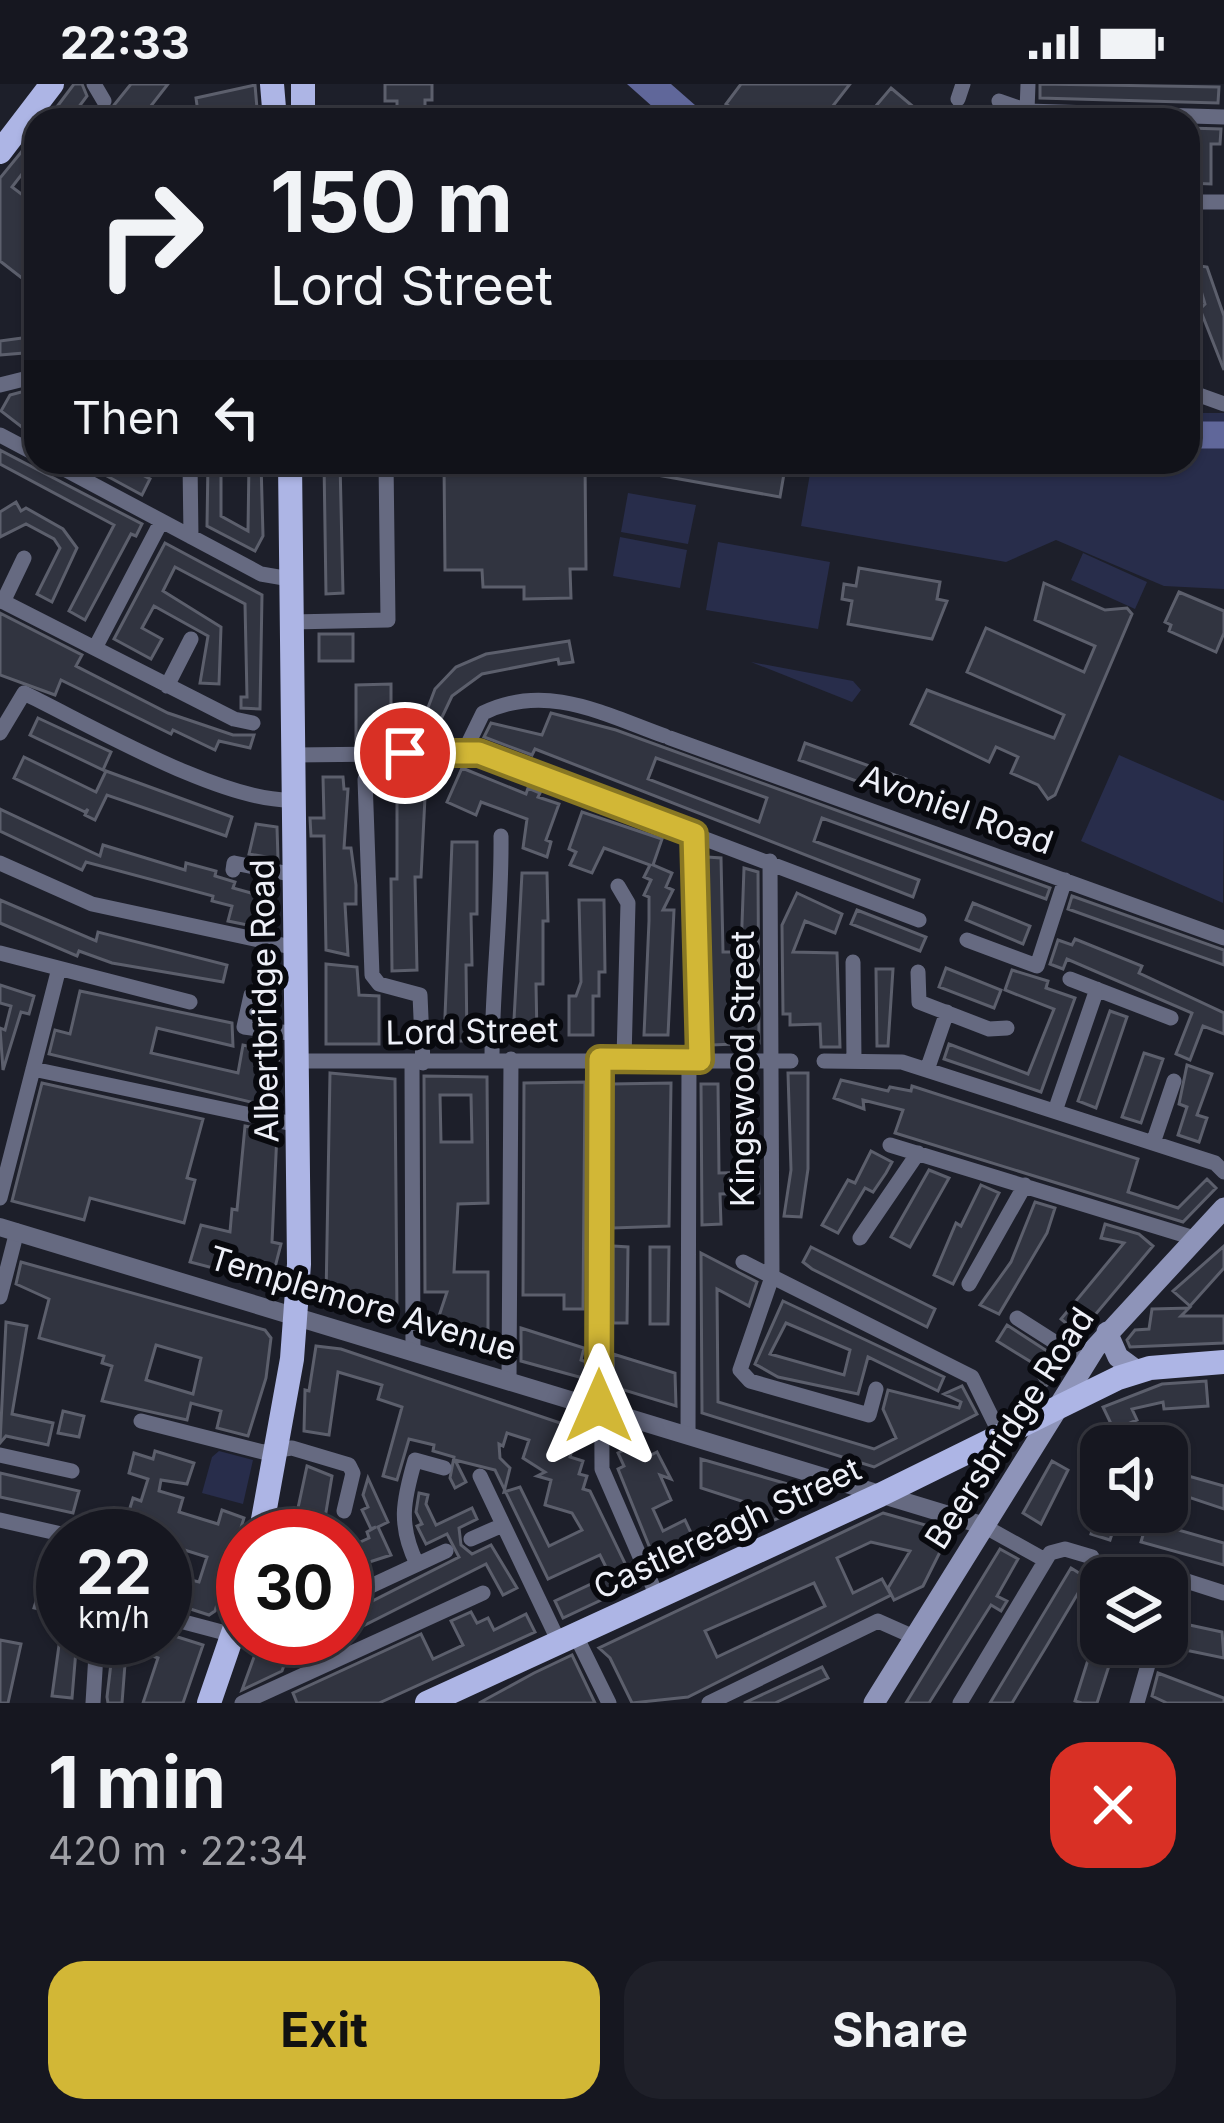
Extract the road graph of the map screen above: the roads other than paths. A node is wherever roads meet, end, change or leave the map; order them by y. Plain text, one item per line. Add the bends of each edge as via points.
1 (52, 84) edge
2 (94, 84) edge
3 (104, 101) dead end
4 (999, 101) dead end
5 (34, 108) edge
6 (1017, 108) edge
7 (24, 121) edge
8 (0, 152) edge
9 (72, 474) edge
10 (190, 474) edge
11 (290, 474) edge
12 (386, 474) edge
13 (161, 522) junction
14 (191, 537) junction
15 (24, 559) dead end
16 (290, 579) junction
17 (1, 601) edge
18 (291, 622) junction
19 (191, 639) dead end
20 (94, 648) junction
21 (167, 686) junction
22 (253, 723) dead end
23 (0, 733) edge
24 (464, 752) junction
25 (293, 755) junction
26 (365, 779) dead end
27 (293, 800) junction
28 (694, 834) junction
29 (501, 836) dead end
30 (770, 861) junction
31 (0, 863) edge
32 (232, 870) dead end
33 (295, 875) junction
34 (1065, 880) junction
35 (618, 886) dead end
36 (920, 920) dead end
37 (1224, 938) edge
38 (967, 940) dead end
39 (296, 948) junction
40 (0, 953) edge
41 (854, 962) dead end
42 (58, 972) junction
43 (918, 972) dead end
44 (1070, 979) dead end
45 (1096, 989) junction
46 (251, 995) dead end
47 (190, 1002) dead end
48 (947, 1012) junction
49 (1171, 1018) dead end
50 (1007, 1028) dead end
51 (297, 1034) junction
52 (492, 1059) junction
53 (511, 1059) junction
54 (600, 1059) junction
55 (624, 1059) junction
56 (694, 1060) junction
57 (298, 1061) junction
58 (783, 1061) junction
59 (824, 1061) dead end
60 (854, 1061) junction
61 (418, 1063) junction
62 (33, 1069) junction
63 (927, 1070) junction
64 (1174, 1081) dead end
65 (1054, 1111) junction
66 (298, 1124) junction
67 (1153, 1143) junction
68 (890, 1145) dead end
69 (918, 1153) junction
70 (1224, 1172) edge
71 (1025, 1185) junction
72 (0, 1198) edge
73 (1224, 1208) edge
74 (8, 1229) edge
75 (860, 1238) dead end
76 (1194, 1238) junction
77 (743, 1262) dead end
78 (772, 1277) junction
79 (969, 1284) dead end
80 (0, 1298) edge
81 (296, 1313) junction
82 (1017, 1318) dead end
83 (1107, 1332) junction
84 (413, 1351) junction
85 (1086, 1362) junction
86 (1224, 1362) edge
87 (1137, 1371) junction
88 (509, 1379) junction
89 (876, 1389) dead end
90 (599, 1406) junction
91 (1053, 1410) junction
92 (141, 1421) dead end
93 (688, 1434) junction
94 (1001, 1436) junction
95 (278, 1450) junction
96 (0, 1455) edge
97 (444, 1468) dead end
98 (72, 1471) dead end
99 (480, 1476) dead end
100 (880, 1495) junction
101 (266, 1509) edge
102 (344, 1509) edge
103 (0, 1520) edge
104 (503, 1525) junction
105 (982, 1525) junction
106 (36, 1528) edge
107 (471, 1539) dead end
108 (446, 1551) dead end
109 (1092, 1557) dead end
110 (1046, 1559) junction
111 (417, 1564) junction
112 (1188, 1581) edge
113 (372, 1585) edge
114 (483, 1593) dead end
115 (1224, 1593) edge
116 (658, 1596) junction
117 (914, 1637) junction
118 (567, 1638) junction
119 (96, 1665) edge
120 (222, 1665) edge
121 (1148, 1665) edge
122 (463, 1696) edge
123 (93, 1703) edge
124 (209, 1703) edge
125 (242, 1703) edge
126 (428, 1703) edge
127 (609, 1703) edge
128 (709, 1703) edge
129 (874, 1703) edge
130 (960, 1703) edge
131 (1137, 1703) edge

1 - 5 main road
2 - 3 street
4 - 6 street
7 - 8 main road
9 - 13 street
10 - 14 street
11 - 16 main road, Albertbridge Road
12 - 18 street via 388,620
13 - 14 street
13 - 20 street
14 - 16 street via 261,574
15 - 17 street
16 - 18 main road, Albertbridge Road
17 - 20 street
18 - 25 main road, Albertbridge Road
19 - 21 street
20 - 21 street
21 - 22 street
23 - 27 street via 24,693 190,772
24 - 25 street
24 - 28 street
24 - 34 street, Avoniel Road via 483,713 531,697 567,701
25 - 27 main road, Albertbridge Road
26 - 61 street via 372,975 423,1001
27 - 33 main road, Albertbridge Road
28 - 30 street
28 - 56 street
29 - 52 street
30 - 36 street
30 - 58 street, Kingswood Street
31 - 39 street via 92,904
32 - 33 street via 234,863
33 - 39 main road, Albertbridge Road
34 - 37 street, Avoniel Road
34 - 38 street via 1037,966
35 - 55 street via 628,903
39 - 51 main road, Albertbridge Road
40 - 42 street
41 - 60 street
42 - 47 street
42 - 62 street
43 - 48 street via 919,1002
44 - 45 street
45 - 49 street
45 - 65 street
46 - 51 street via 244,1027
48 - 50 street
48 - 63 street
51 - 57 main road, Albertbridge Road
52 - 53 street, Lord Street
52 - 61 street, Lord Street
53 - 54 street, Lord Street
53 - 88 street
54 - 55 street, Lord Street
54 - 90 street
55 - 56 street, Lord Street
56 - 58 street, Lord Street
56 - 93 street
57 - 61 street, Lord Street
57 - 66 main road, Albertbridge Road
58 - 78 street, Kingswood Street
59 - 60 street
60 - 63 street
61 - 84 street
62 - 66 street
62 - 72 street
63 - 65 street
64 - 67 street
65 - 67 street
66 - 81 main road, Albertbridge Road
67 - 70 street
68 - 69 street
69 - 71 street
69 - 75 street
71 - 76 street
71 - 79 street
73 - 76 main road, Beersbridge Road
74 - 80 street
74 - 81 street, Templemore Avenue
76 - 83 main road, Beersbridge Road
77 - 78 street
78 - 89 street via 741,1355 743,1376 876,1417
78 - 94 street via 972,1377
81 - 84 street, Templemore Avenue
81 - 95 main road, Albertbridge Road
82 - 85 street
83 - 85 main road, Beersbridge Road
83 - 87 main road via 1118,1357
84 - 88 street, Templemore Avenue
85 - 91 main road, Beersbridge Road
86 - 87 main road, Castlereagh Street
87 - 91 main road, Castlereagh Street
88 - 90 street, Templemore Avenue
90 - 93 street, Templemore Avenue
90 - 116 street via 602,1469
91 - 94 main road, Castlereagh Street
91 - 105 main road, Beersbridge Road
92 - 95 street
93 - 100 street, Templemore Avenue
94 - 100 main road, Castlereagh Street
95 - 101 main road, Albertbridge Road
95 - 102 street via 349,1465
96 - 98 street
97 - 111 street via 415,1460 401,1507
99 - 104 street
100 - 105 street, Templemore Avenue
100 - 116 main road, Castlereagh Street
103 - 106 street
104 - 107 street
104 - 118 street
105 - 110 street
105 - 117 main road, Beersbridge Road
108 - 111 street
109 - 110 street via 1065,1549
110 - 130 street
111 - 113 street
112 - 115 street
114 - 125 street
116 - 118 main road, Castlereagh Street
117 - 128 street via 878,1621
117 - 129 main road, Beersbridge Road
118 - 122 main road, Castlereagh Street
118 - 127 street
119 - 123 street
120 - 124 main road
121 - 131 street
122 - 126 main road, Castlereagh Street

